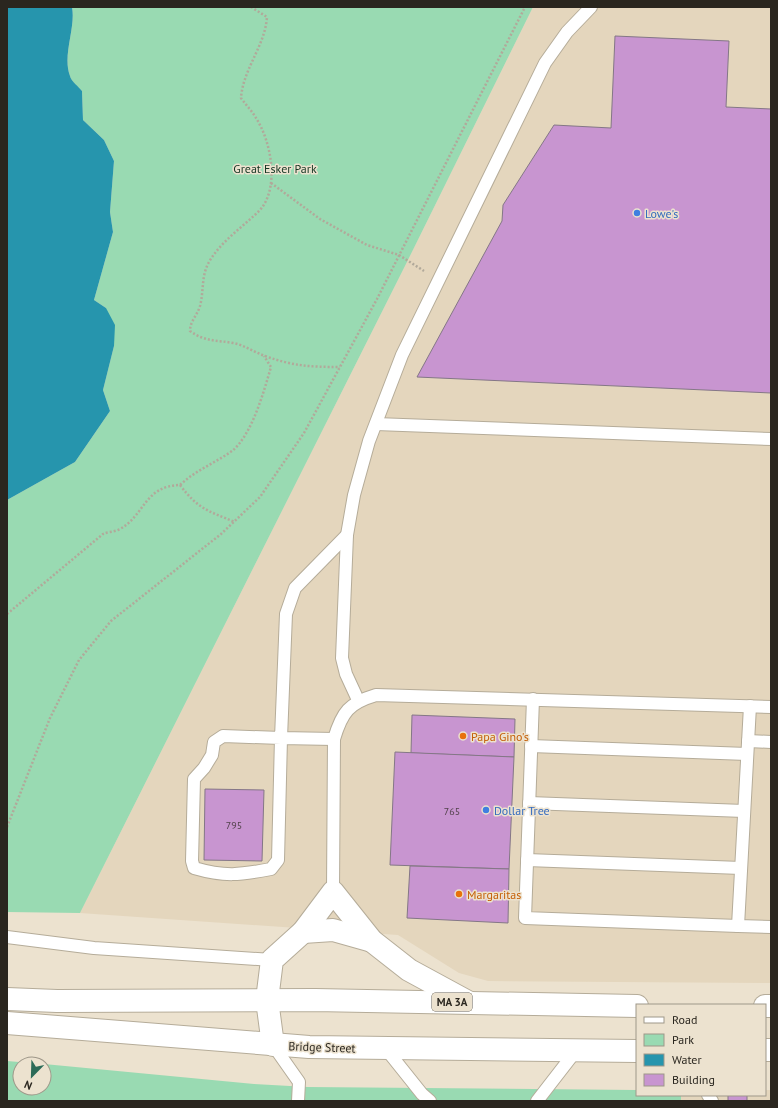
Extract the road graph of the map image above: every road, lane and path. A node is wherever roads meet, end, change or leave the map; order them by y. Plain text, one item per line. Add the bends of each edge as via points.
1 (251, 7) edge
2 (526, 7) edge
3 (590, 7) edge
4 (271, 183) junction
5 (399, 255) junction
6 (439, 280) junction
7 (263, 355) junction
8 (340, 367) junction
9 (376, 424) junction
10 (771, 439) edge
11 (180, 485) junction
12 (235, 522) junction
13 (347, 535) junction
14 (7, 614) edge
15 (533, 699) junction
16 (358, 700) junction
17 (750, 706) junction
18 (771, 707) edge
19 (281, 738) junction
20 (334, 739) junction
21 (748, 741) junction
22 (771, 742) edge
23 (531, 746) junction
24 (747, 754) junction
25 (529, 803) junction
26 (744, 811) junction
27 (7, 827) edge
28 (527, 860) junction
29 (741, 868) junction
30 (333, 892) junction
31 (738, 926) junction
32 (771, 927) edge
33 (303, 932) junction
34 (7, 937) edge
35 (372, 941) junction
36 (272, 960) junction
37 (7, 999) edge
38 (267, 1000) junction
39 (468, 1002) junction
40 (636, 1006) edge
41 (7, 1023) edge
42 (273, 1045) junction
43 (386, 1049) junction
44 (636, 1051) edge
45 (575, 1052) junction
46 (298, 1101) edge
47 (430, 1101) edge
48 (537, 1101) edge

1 - 4 path via 267,17 266,29 242,85 241,98 256,118 270,153
2 - 5 path
3 - 6 lane via 567,32 545,64
4 - 5 path via 320,219 367,245
4 - 7 path via 268,197 261,208 218,248 208,264 202,280 199,308 190,325 190,332 197,336 217,342 234,343
5 - 6 path
5 - 8 path
6 - 9 lane via 402,355
7 - 8 path via 307,367
7 - 11 path via 271,367 259,407 245,433 234,449 213,464 193,473
8 - 12 path via 304,433 265,491
9 - 10 lane
9 - 13 lane via 354,495
11 - 12 path via 193,501 208,511
11 - 14 path via 159,489 132,519 118,530 103,534
12 - 27 path via 111,621 79,660 50,718
13 - 16 lane via 342,658
13 - 19 lane via 295,588 286,614
15 - 16 lane via 376,694
15 - 17 lane
15 - 23 lane
16 - 20 lane via 340,718
17 - 18 lane
17 - 21 lane
19 - 19 lane via 278,860 271,869 239,875 215,874 194,868 194,779 212,755 214,742 223,736
19 - 20 lane
20 - 30 lane
21 - 22 lane
21 - 24 lane
23 - 24 lane
23 - 25 lane
24 - 26 lane
25 - 26 lane
25 - 28 lane
26 - 29 lane
28 - 29 lane
28 - 31 lane via 525,918
29 - 31 lane
30 - 33 main road
30 - 35 main road
31 - 32 lane
33 - 35 main road via 333,930
33 - 36 main road
34 - 36 lane via 94,948
35 - 39 main road via 409,970
36 - 38 main road
37 - 38 main road, MA 3A
38 - 39 main road, MA 3A
38 - 42 main road
39 - 40 main road, MA 3A
41 - 42 main road, Bridge Street
42 - 43 main road, Bridge Street
42 - 46 lane via 299,1082
43 - 45 main road, Bridge Street
43 - 47 lane
44 - 45 main road, Bridge Street
45 - 48 lane

